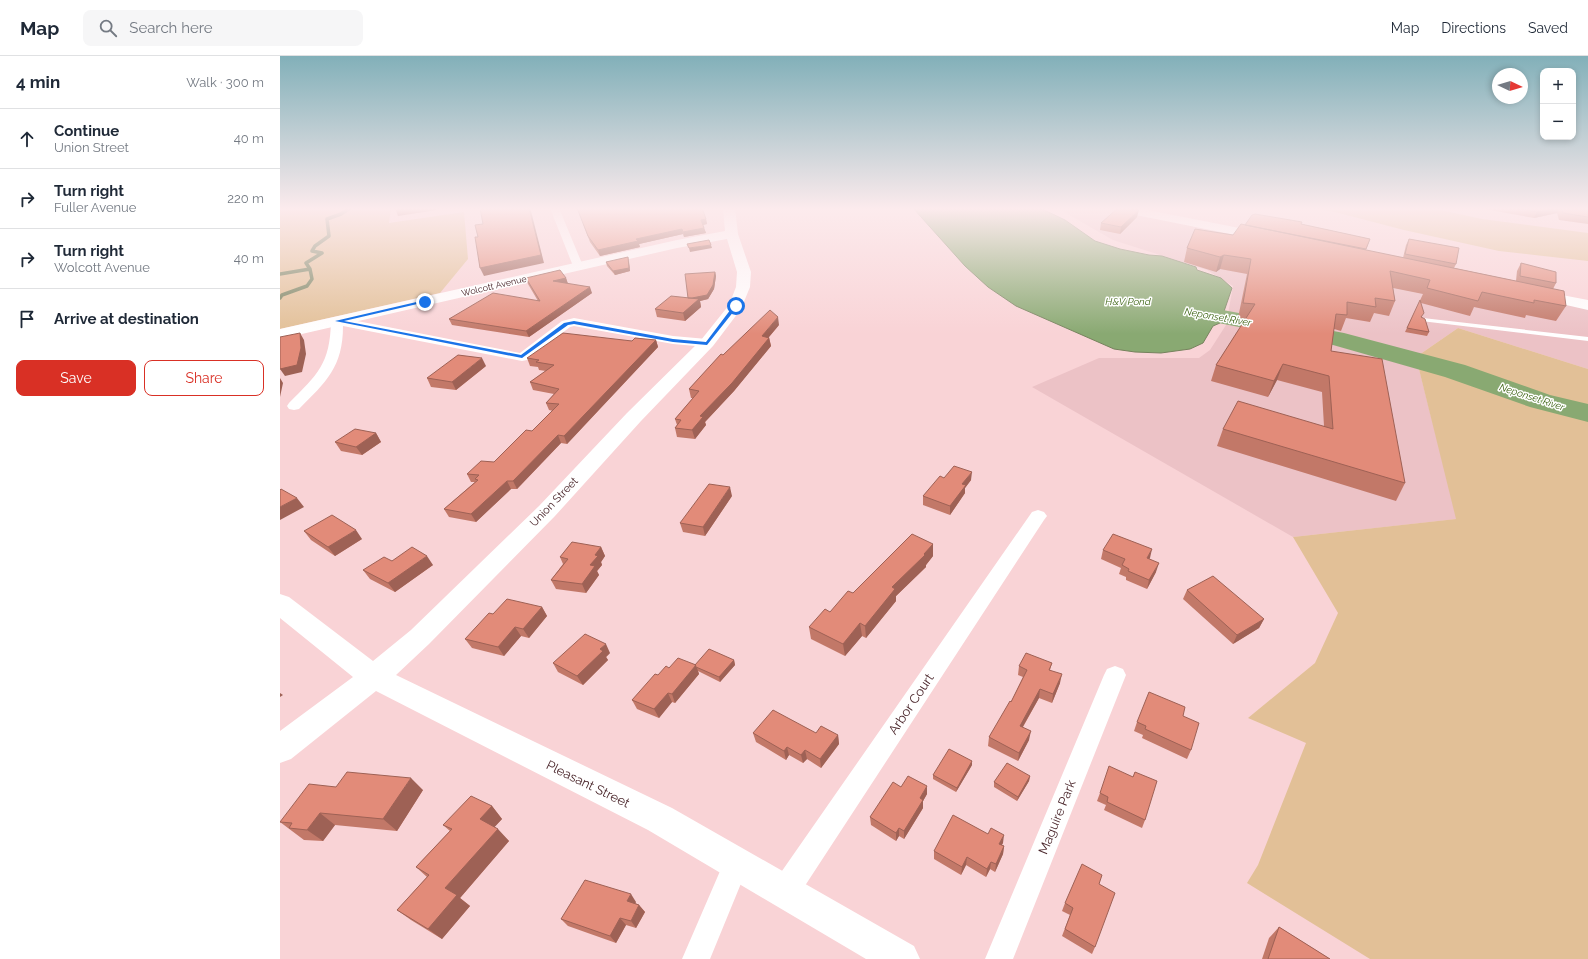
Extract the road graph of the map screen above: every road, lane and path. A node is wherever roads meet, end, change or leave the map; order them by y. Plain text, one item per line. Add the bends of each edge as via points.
1 (571, 250) edge
2 (649, 250) edge
3 (737, 250) edge
4 (578, 266) junction
5 (1526, 292) edge
6 (1588, 305) edge
7 (1423, 320) edge
8 (337, 321) junction
9 (280, 334) edge
10 (1588, 339) edge
11 (707, 343) junction
12 (294, 406) dead end
13 (1038, 516) dead end
14 (280, 604) edge
15 (1115, 675) dead end
16 (374, 677) junction
17 (280, 749) edge
18 (736, 864) junction
19 (784, 891) junction
20 (696, 959) edge
21 (901, 959) edge
22 (999, 959) edge

1 - 4 street
2 - 4 main road, Wolcott Avenue
3 - 11 main road, Union Street via 744,272 743,287 736,306
4 - 8 main road, Wolcott Avenue
5 - 6 main road
7 - 10 lane
8 - 9 main road, Wolcott Avenue
8 - 11 street via 522,357 566,324 574,322 673,340
8 - 12 street via 337,340 333,357 318,382
11 - 16 main road, Union Street via 547,511 420,637
13 - 19 street, Arbor Court
14 - 16 main road, Pleasant Street
15 - 22 street, Maguire Park
16 - 17 main road, Union Street
16 - 18 main road, Pleasant Street via 660,819
18 - 19 main road, Pleasant Street
18 - 20 street
19 - 21 main road, Pleasant Street

